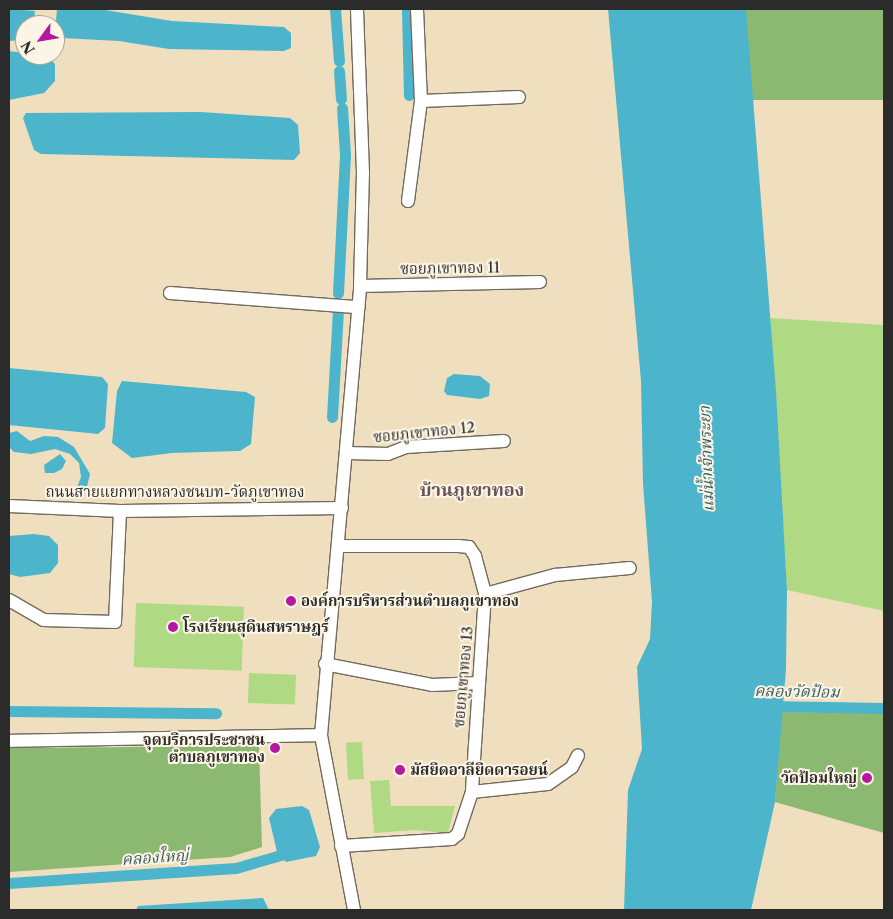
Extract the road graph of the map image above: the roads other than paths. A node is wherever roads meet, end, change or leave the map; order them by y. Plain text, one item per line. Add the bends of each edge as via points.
1 (357, 9) edge
2 (417, 9) edge
3 (519, 97) dead end
4 (421, 101) junction
5 (408, 202) dead end
6 (540, 282) dead end
7 (360, 286) junction
8 (170, 293) dead end
9 (358, 307) junction
10 (504, 441) dead end
11 (348, 453) junction
12 (9, 506) edge
13 (342, 508) junction
14 (120, 512) junction
15 (340, 546) junction
16 (630, 568) dead end
17 (485, 594) junction
18 (9, 600) edge
19 (326, 664) junction
20 (478, 683) junction
21 (321, 735) junction
22 (9, 741) edge
23 (578, 755) dead end
24 (472, 792) junction
25 (342, 846) junction
26 (354, 910) edge

1 - 7 street via 363,173
2 - 4 street
3 - 4 street
4 - 5 street
6 - 7 street, ซอยภูเขาทอง 11
7 - 9 street
8 - 9 street
9 - 11 street
10 - 11 street, ซอยภูเขาทอง 12 via 406,447 388,454
11 - 13 street
12 - 14 street, ถนนสายแยกทางหลวงชนบท-วัดภูเขาทอง
13 - 14 street, ถนนสายแยกทางหลวงชนบท-วัดภูเขาทอง
13 - 15 street
14 - 18 street via 114,622 42,620
15 - 17 street, ซอยภูเขาทอง 13 via 469,548 475,556
15 - 19 street
16 - 17 street via 555,575
17 - 20 street, ซอยภูเขาทอง 13
19 - 20 street via 432,684
19 - 21 street
20 - 24 street, ซอยภูเขาทอง 13
21 - 22 street
21 - 25 street
23 - 24 street via 572,767 548,784
24 - 25 street, ซอยภูเขาทอง 13 via 458,834 452,839
25 - 26 street

